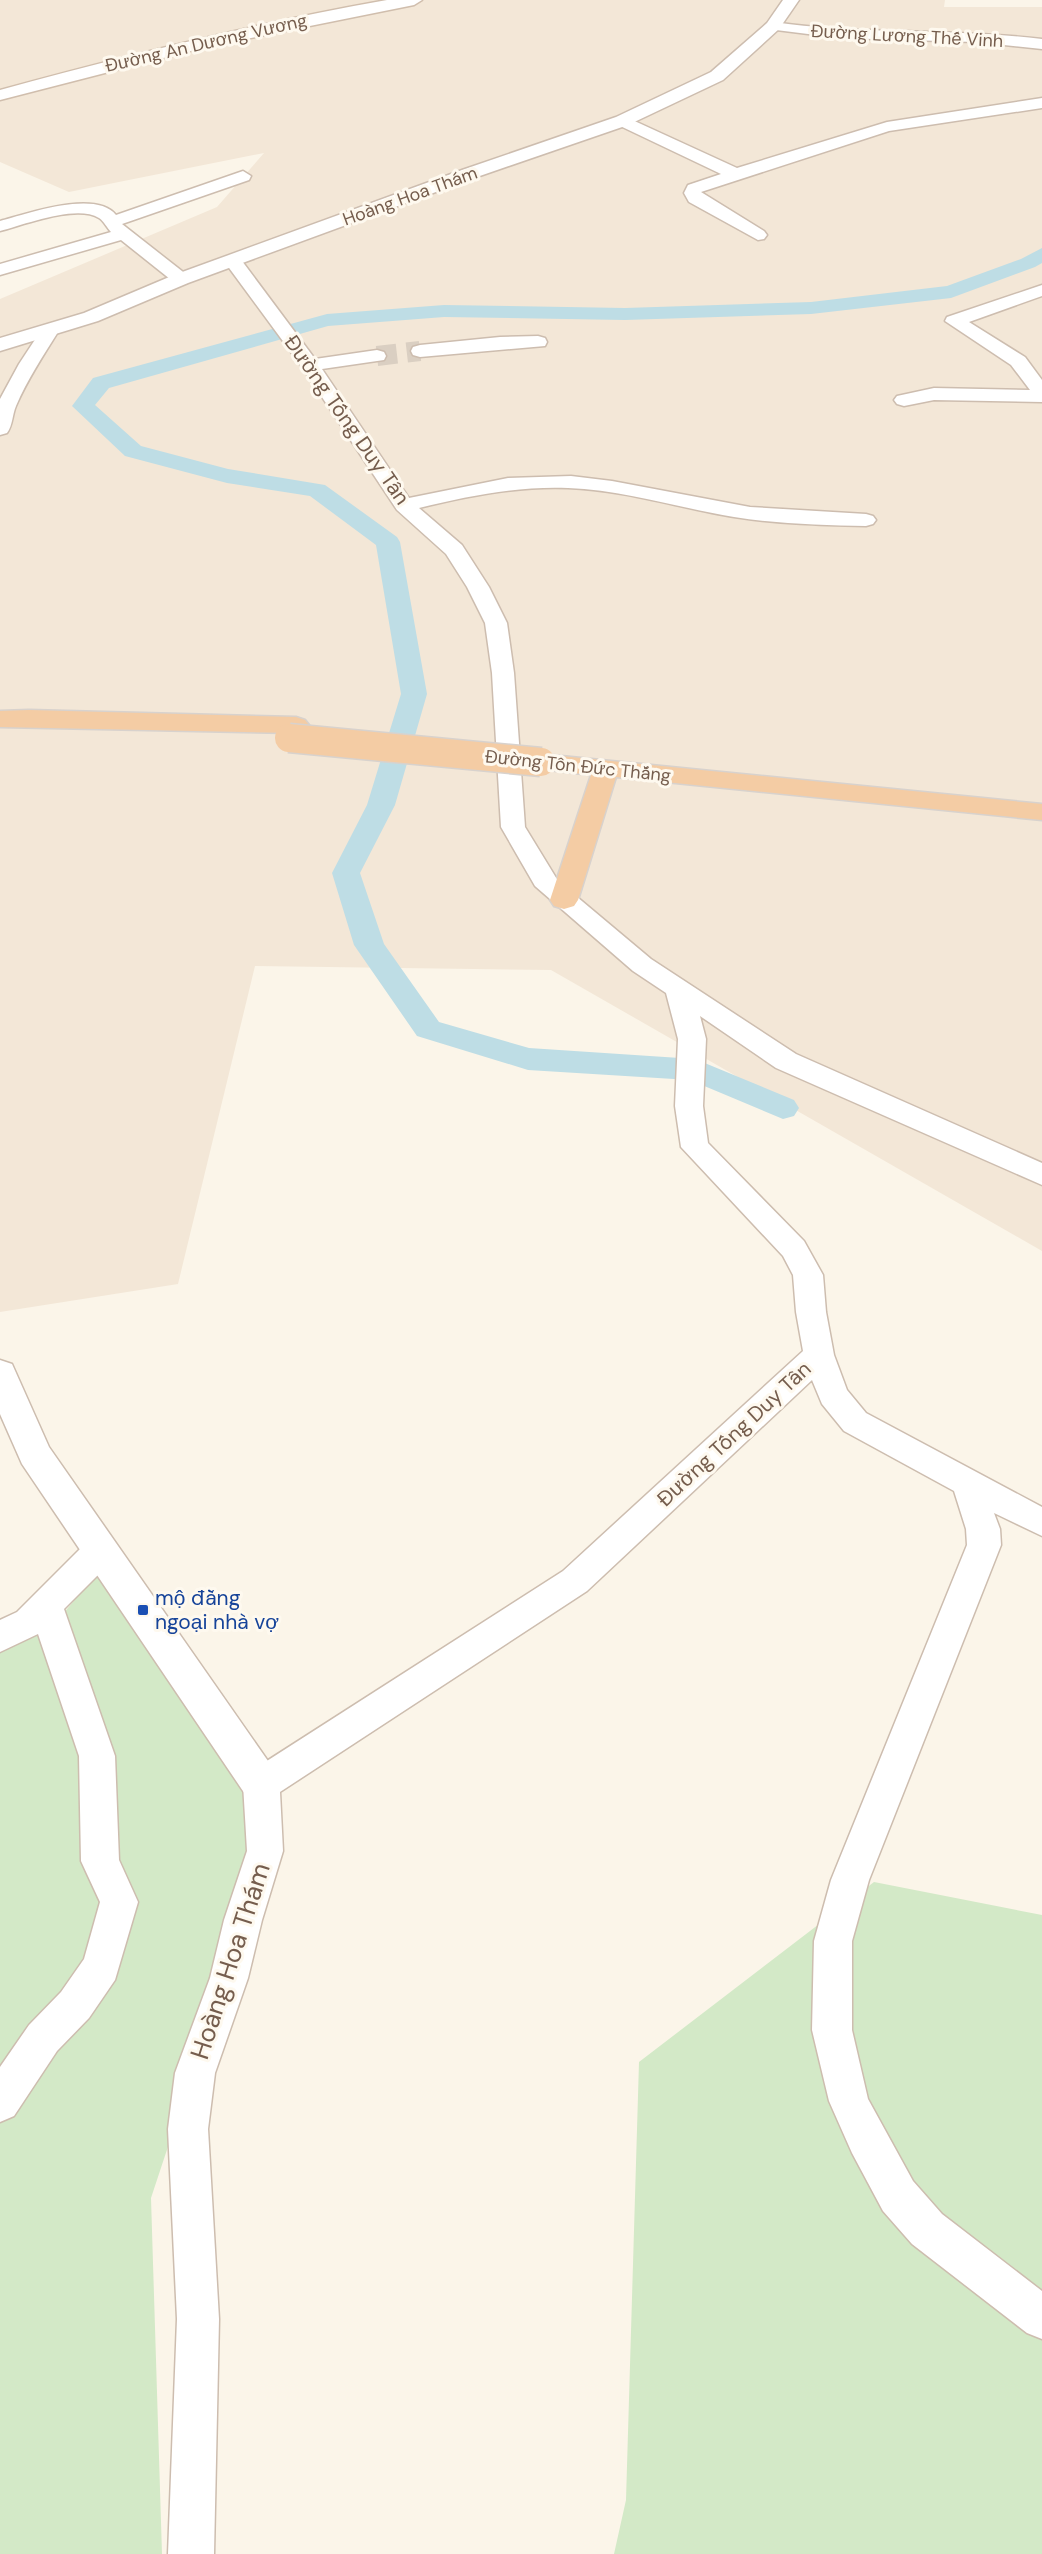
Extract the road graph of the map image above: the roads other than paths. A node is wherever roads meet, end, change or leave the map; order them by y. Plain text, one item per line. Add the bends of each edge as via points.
1 (414, 0) edge
2 (791, 0) edge
3 (773, 26) junction
4 (1042, 44) edge
5 (0, 95) edge
6 (1042, 103) edge
7 (622, 121) junction
8 (736, 174) junction
9 (243, 176) dead end
10 (0, 226) edge
11 (118, 228) junction
12 (758, 235) dead end
13 (233, 261) junction
14 (0, 270) edge
15 (182, 279) junction
16 (1042, 290) edge
17 (49, 332) junction
18 (538, 342) dead end
19 (0, 345) edge
20 (420, 351) tunnel mouth
21 (303, 357) junction
22 (377, 357) tunnel mouth
23 (1042, 394) edge
24 (904, 400) dead end
25 (0, 429) edge
26 (404, 506) junction
27 (866, 520) dead end
28 (0, 719) edge
29 (542, 755) junction
30 (606, 769) junction
31 (1042, 795) edge
32 (1042, 812) edge
33 (564, 900) junction
34 (678, 989) junction
35 (1042, 1175) edge
36 (819, 1355) junction
37 (0, 1372) edge
38 (968, 1484) junction
39 (1042, 1523) edge
40 (100, 1551) junction
41 (45, 1605) junction
42 (0, 1638) edge
43 (261, 1784) junction
44 (0, 2102) edge
45 (1042, 2318) edge
46 (191, 2554) edge

1 - 5 street, Đường An Dương Vương via 105,65
2 - 3 street, Hoàng Hoa Thám
3 - 4 street, Đường Lương Thế Vinh via 824,33
3 - 7 street, Hoàng Hoa Thám via 717,76
6 - 8 street via 887,127
7 - 8 street
7 - 13 street, Hoàng Hoa Thám
8 - 12 street via 692,193
9 - 11 street
10 - 11 street via 68,208 97,210
11 - 14 street
11 - 15 street
13 - 15 street, Hoàng Hoa Thám
13 - 21 street, Đường Tống Duy Tân
15 - 17 street, Hoàng Hoa Thám
16 - 23 street via 953,321 1018,361
17 - 19 street, Hoàng Hoa Thám
17 - 25 street via 5,408
18 - 20 street
21 - 22 street
21 - 26 street, Đường Tống Duy Tân
23 - 24 street via 934,393
26 - 27 street via 465,491 570,482 735,511
26 - 33 street, Đường Tống Duy Tân via 454,550 496,623 513,827 548,886
28 - 29 highway, Đường Tôn Đức Thắng, bridge via 114,720 292,731
29 - 30 highway, Đường Tôn Đức Thắng
29 - 31 highway, Đường Tôn Đức Thắng
30 - 32 highway, Đường Tôn Đức Thắng
30 - 33 highway
33 - 34 street, Đường Tống Duy Tân via 642,965
34 - 35 street via 786,1061
34 - 36 street, Đường Tống Duy Tân via 692,1038 688,1107 695,1147 794,1249 808,1275
36 - 38 street via 833,1395 855,1422
36 - 43 street, Đường Tống Duy Tân via 575,1581
37 - 40 street via 34,1454
38 - 39 street
38 - 45 street via 983,1529 984,1545 850,1880 833,1941 832,2030 849,2101 898,2196 927,2229
40 - 41 street
40 - 43 street
41 - 42 street via 29,1623
41 - 44 street via 97,1756 100,1861 119,1902 101,1967 75,2005 43,2038
43 - 46 street, Hoàng Hoa Thám via 265,1851 229,1978 195,2073 188,2129 198,2319

